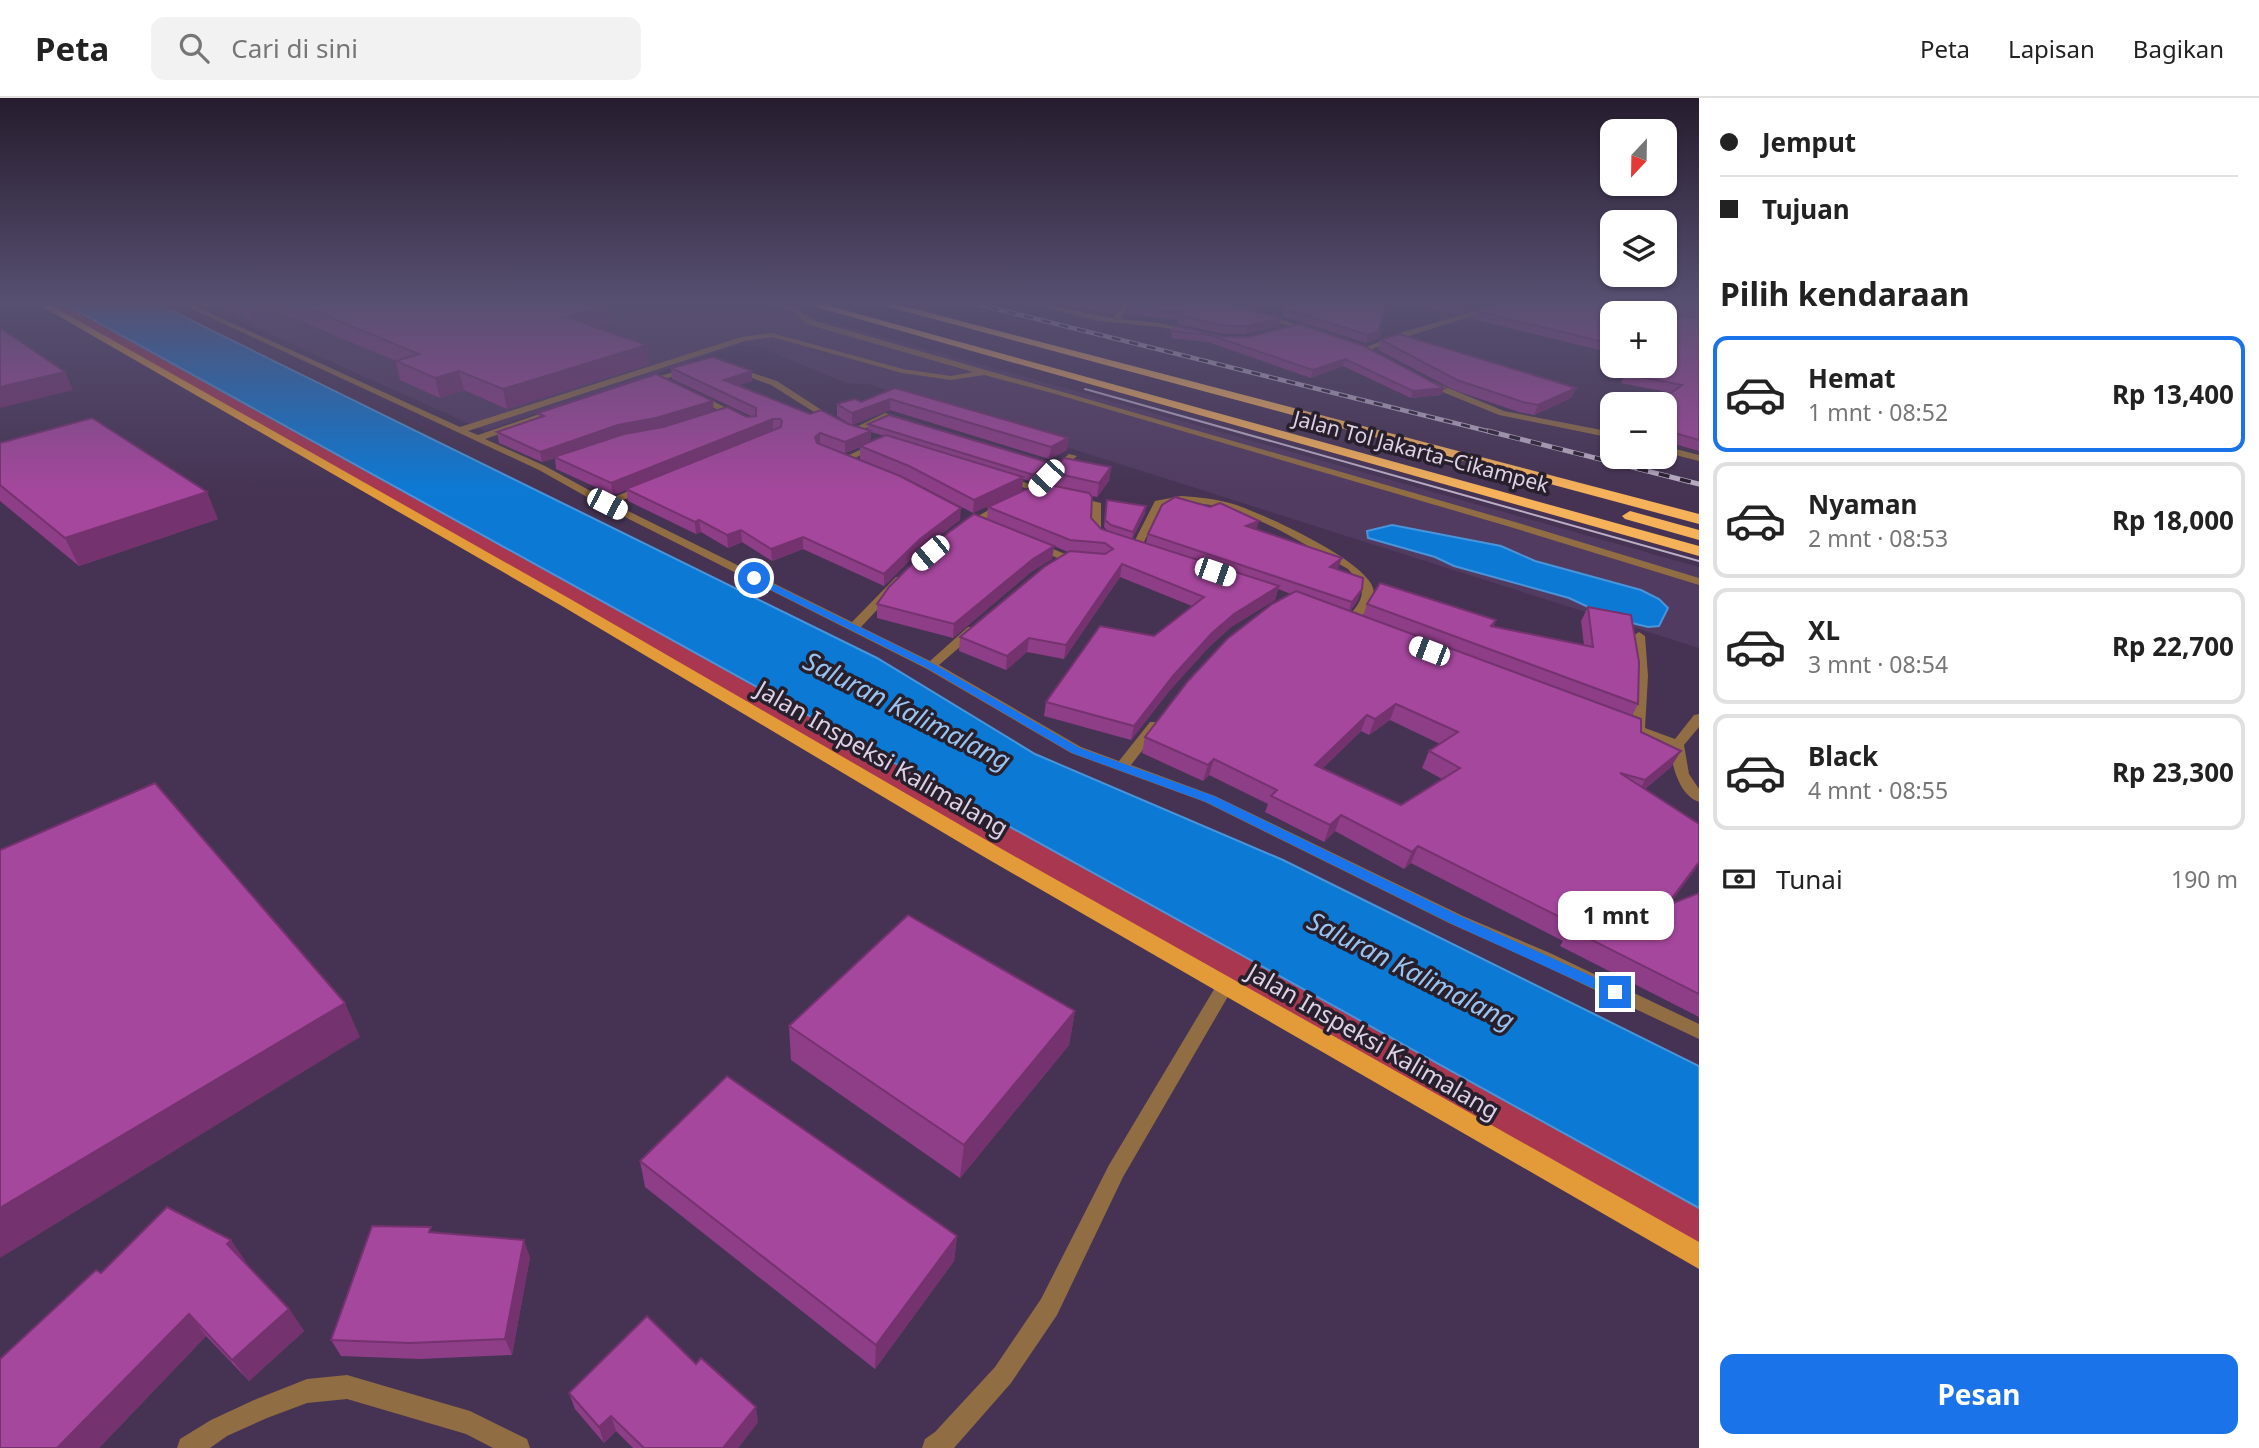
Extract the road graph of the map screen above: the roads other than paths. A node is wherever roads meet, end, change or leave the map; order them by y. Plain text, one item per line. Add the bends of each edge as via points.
1 (151, 366) edge
2 (320, 366) edge
3 (660, 366) edge
4 (731, 366) edge
5 (884, 366) edge
6 (960, 366) edge
7 (1034, 366) edge
8 (1071, 366) edge
9 (1118, 366) edge
10 (1154, 366) edge
11 (693, 368) edge
12 (984, 373) junction
13 (658, 379) junction
14 (1420, 379) edge
15 (670, 384) edge
16 (682, 389) edge
17 (577, 404) edge
18 (565, 408) edge
19 (730, 411) junction
20 (718, 415) edge
21 (752, 423) edge
22 (915, 423) edge
23 (461, 430) junction
24 (852, 431) junction
25 (1600, 433) edge
26 (863, 434) edge
27 (478, 438) junction
28 (874, 438) edge
29 (1677, 452) edge
30 (833, 454) edge
31 (1072, 456) edge
32 (1699, 458) edge
33 (846, 459) junction
34 (1045, 463) edge
35 (553, 464) edge
36 (857, 464) edge
37 (1057, 467) junction
38 (542, 468) junction
39 (998, 477) edge
40 (655, 484) edge
41 (1036, 489) junction
42 (1058, 494) edge
43 (1552, 495) dead end
44 (1069, 497) edge
45 (607, 504) junction
46 (1699, 506) edge
47 (960, 513) edge
48 (1619, 513) dead end
49 (1699, 519) edge
50 (972, 520) junction
51 (985, 525) edge
52 (953, 535) edge
53 (1699, 535) edge
54 (1022, 540) edge
55 (1122, 542) junction
56 (1150, 550) edge
57 (1699, 551) edge
58 (1067, 560) edge
59 (909, 571) edge
60 (1699, 582) edge
61 (985, 620) edge
62 (1363, 627) edge
63 (853, 628) junction
64 (1639, 636) dead end
65 (931, 666) junction
66 (1161, 718) edge
67 (1699, 718) edge
68 (1612, 719) edge
69 (1638, 729) junction
70 (1676, 745) junction
71 (1121, 768) junction
72 (1699, 797) edge
73 (1225, 986) junction
74 (1699, 1032) edge
75 (1699, 1256) edge
76 (189, 1448) edge
77 (518, 1448) edge
78 (934, 1448) edge

1 - 73 main road, Jalan Inspeksi Kalimalang
2 - 23 street
3 - 23 street
4 - 24 street via 774,383
5 - 12 street via 951,378
6 - 12 street
7 - 57 highway, Jalan Tol Jakarta–Cikampek
8 - 43 highway
9 - 49 highway
10 - 46 highway, Jalan Tol Jakarta–Cikampek
11 - 13 street
12 - 60 street
13 - 15 street
13 - 17 street
14 - 25 street via 1502,413
16 - 19 street
18 - 27 street
19 - 20 street
19 - 21 street
22 - 24 street via 885,416
23 - 27 street
24 - 26 street
27 - 38 street
28 - 33 street via 885,442
29 - 32 street
30 - 33 street
31 - 37 street
33 - 36 street
34 - 37 street
35 - 38 street
37 - 41 street
38 - 45 street
39 - 41 street
40 - 45 street
41 - 42 street
41 - 50 street
44 - 55 street via 1097,505 1096,529
45 - 63 street
47 - 50 street
48 - 53 highway
50 - 51 street
50 - 52 street
54 - 58 street
55 - 56 street
55 - 62 street via 1158,503 1191,497 1235,507 1352,567 1365,579 1369,595 1364,607 1344,620
59 - 63 street
61 - 65 street
63 - 65 street
64 - 69 street
65 - 71 street via 1052,738
66 - 71 street
67 - 70 street
68 - 69 street
69 - 70 street
70 - 72 street via 1683,778
71 - 74 street via 1210,799
73 - 75 main road, Jalan Inspeksi Kalimalang
73 - 78 street via 1115,1171 1049,1307 1003,1374
76 - 77 street via 219,1427 262,1408 307,1391 347,1387 470,1423

